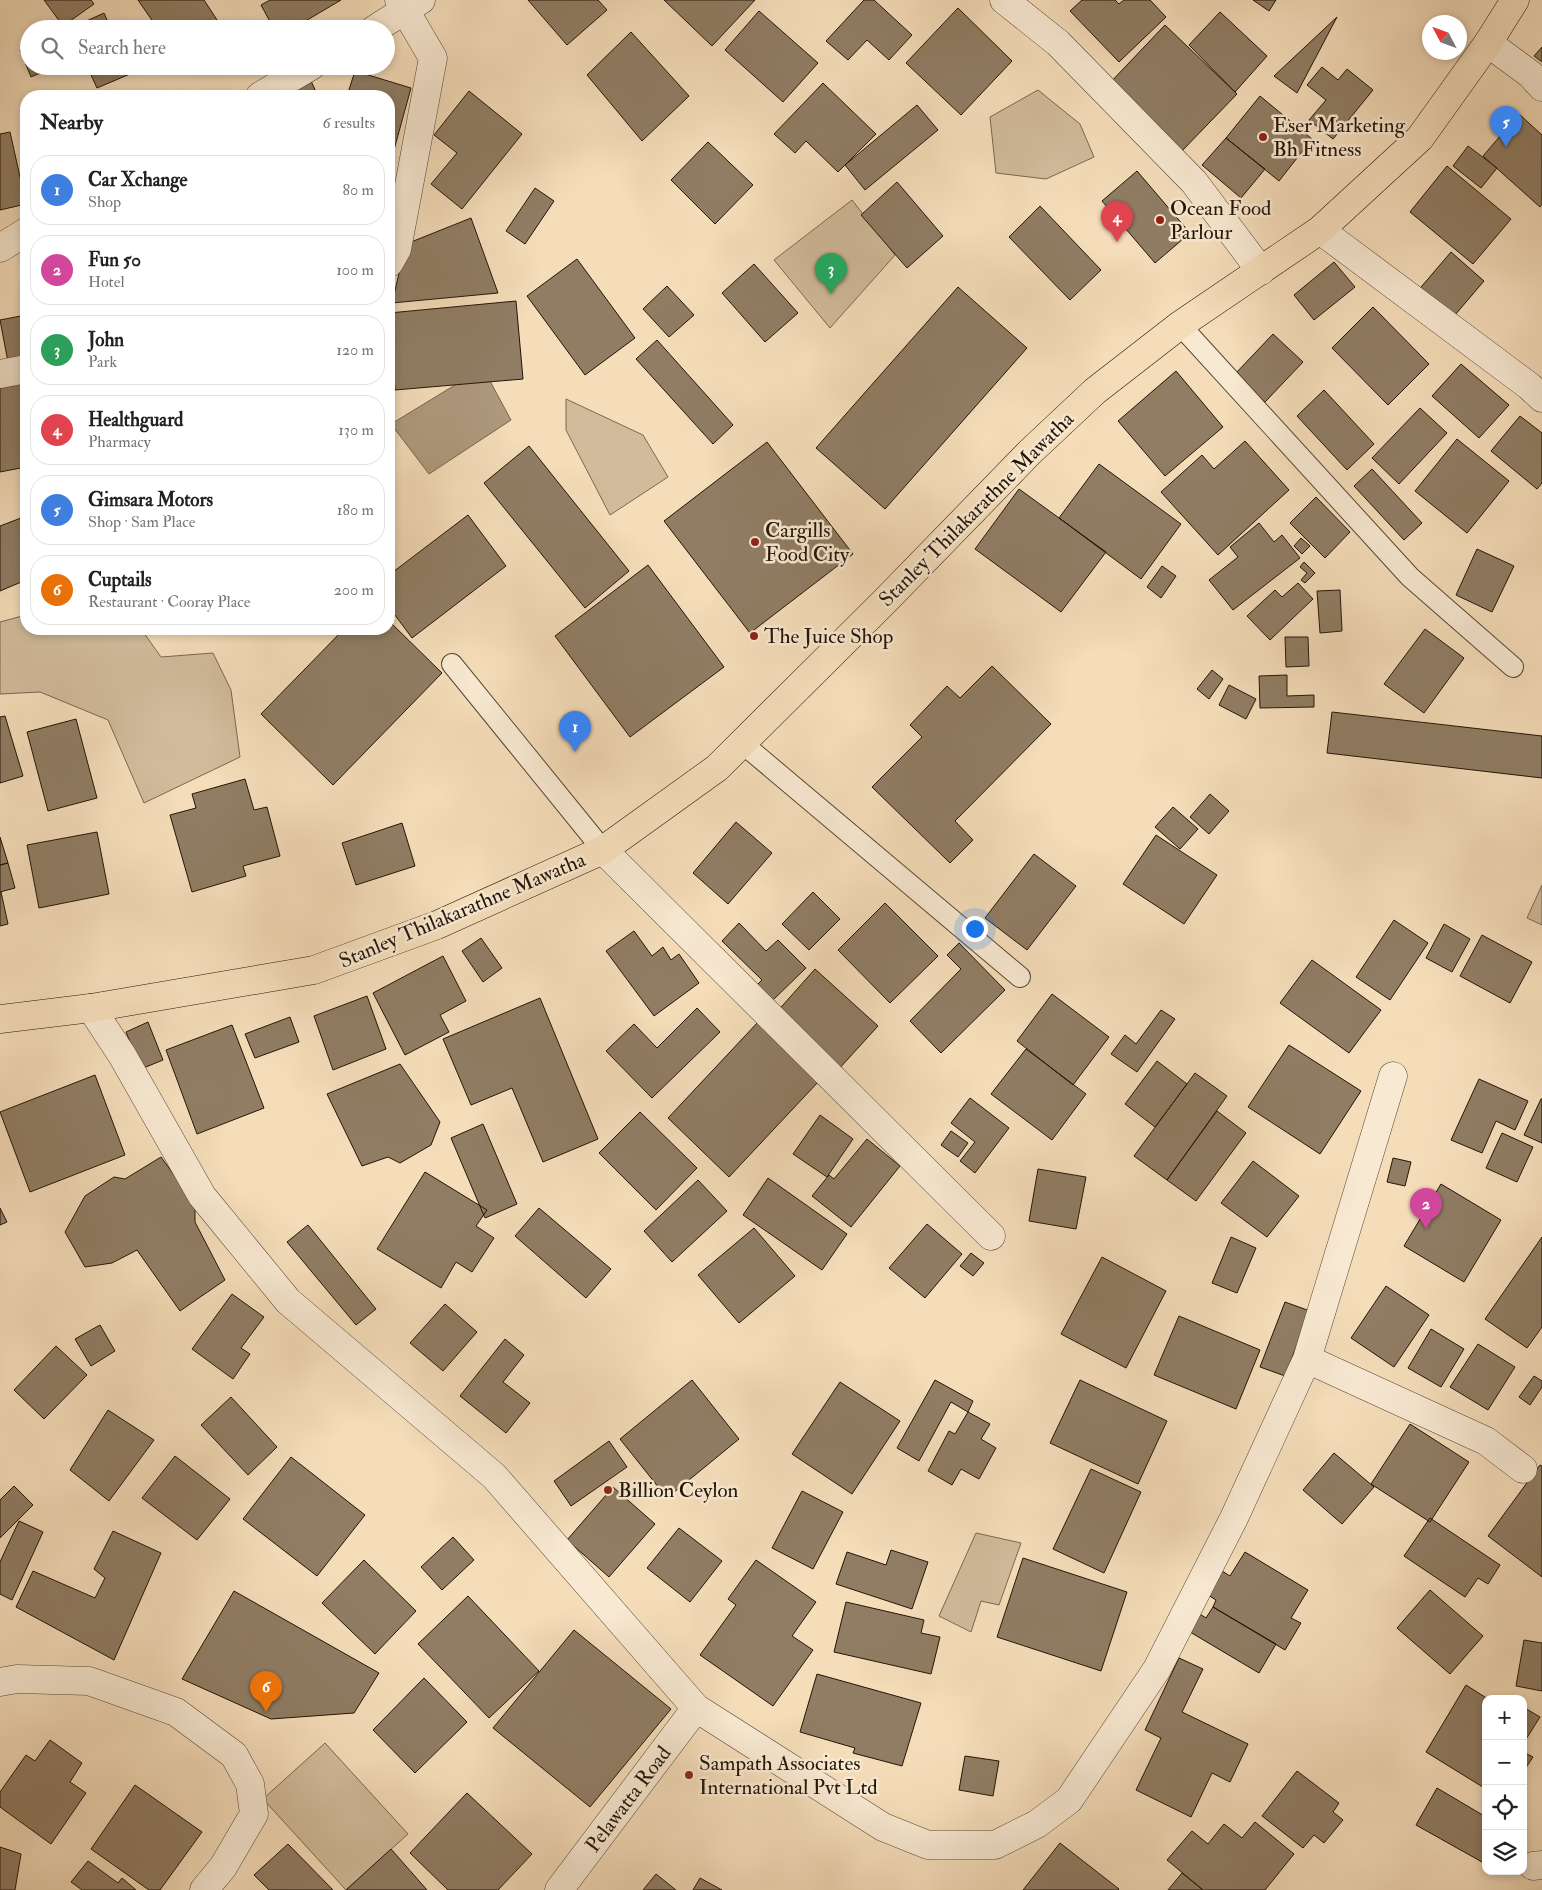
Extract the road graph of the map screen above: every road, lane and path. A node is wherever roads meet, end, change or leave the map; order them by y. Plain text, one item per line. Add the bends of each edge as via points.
1 (1515, 0) edge
2 (1016, 3) edge
3 (409, 4) edge
4 (387, 20) edge
5 (1488, 43) junction
6 (296, 75) edge
7 (1542, 87) edge
8 (270, 90) edge
9 (1320, 230) junction
10 (20, 236) edge
11 (0, 248) edge
12 (395, 252) edge
13 (1261, 271) junction
14 (1180, 325) junction
15 (20, 370) edge
16 (0, 374) edge
17 (1542, 398) edge
18 (452, 664) dead end
19 (1513, 667) dead end
20 (742, 743) junction
21 (603, 850) junction
22 (1020, 977) dead end
23 (91, 1008) junction
24 (0, 1018) edge
25 (1393, 1076) dead end
26 (991, 1236) dead end
27 (1307, 1359) junction
28 (1523, 1469) dead end
29 (0, 1682) edge
30 (696, 1708) junction
31 (204, 1890) edge
32 (559, 1890) edge

1 - 5 main road, Stanley Thilakarathne Mawatha
2 - 13 street via 1194,182
3 - 4 street
3 - 12 street via 433,58
5 - 7 street
5 - 9 main road, Stanley Thilakarathne Mawatha via 1420,138
6 - 8 street
9 - 13 main road, Stanley Thilakarathne Mawatha
9 - 17 street
10 - 11 street
13 - 14 main road, Stanley Thilakarathne Mawatha
14 - 19 lane via 1410,577
14 - 20 main road, Stanley Thilakarathne Mawatha via 1095,391 1030,452 886,602
15 - 16 street
18 - 21 lane
20 - 21 main road, Stanley Thilakarathne Mawatha via 717,768
20 - 22 lane
21 - 23 main road, Stanley Thilakarathne Mawatha via 437,925 314,970
21 - 26 street
23 - 24 main road, Stanley Thilakarathne Mawatha
23 - 30 street via 122,1055 202,1196 288,1301 494,1476
25 - 27 street
27 - 28 street via 1486,1441
27 - 30 street via 1234,1518 1157,1668 1069,1800 1037,1824 995,1845 928,1845 883,1827
29 - 31 street via 17,1679 89,1681 176,1712 234,1756 250,1784 254,1814 223,1867
30 - 32 street, Pelawatta Road

